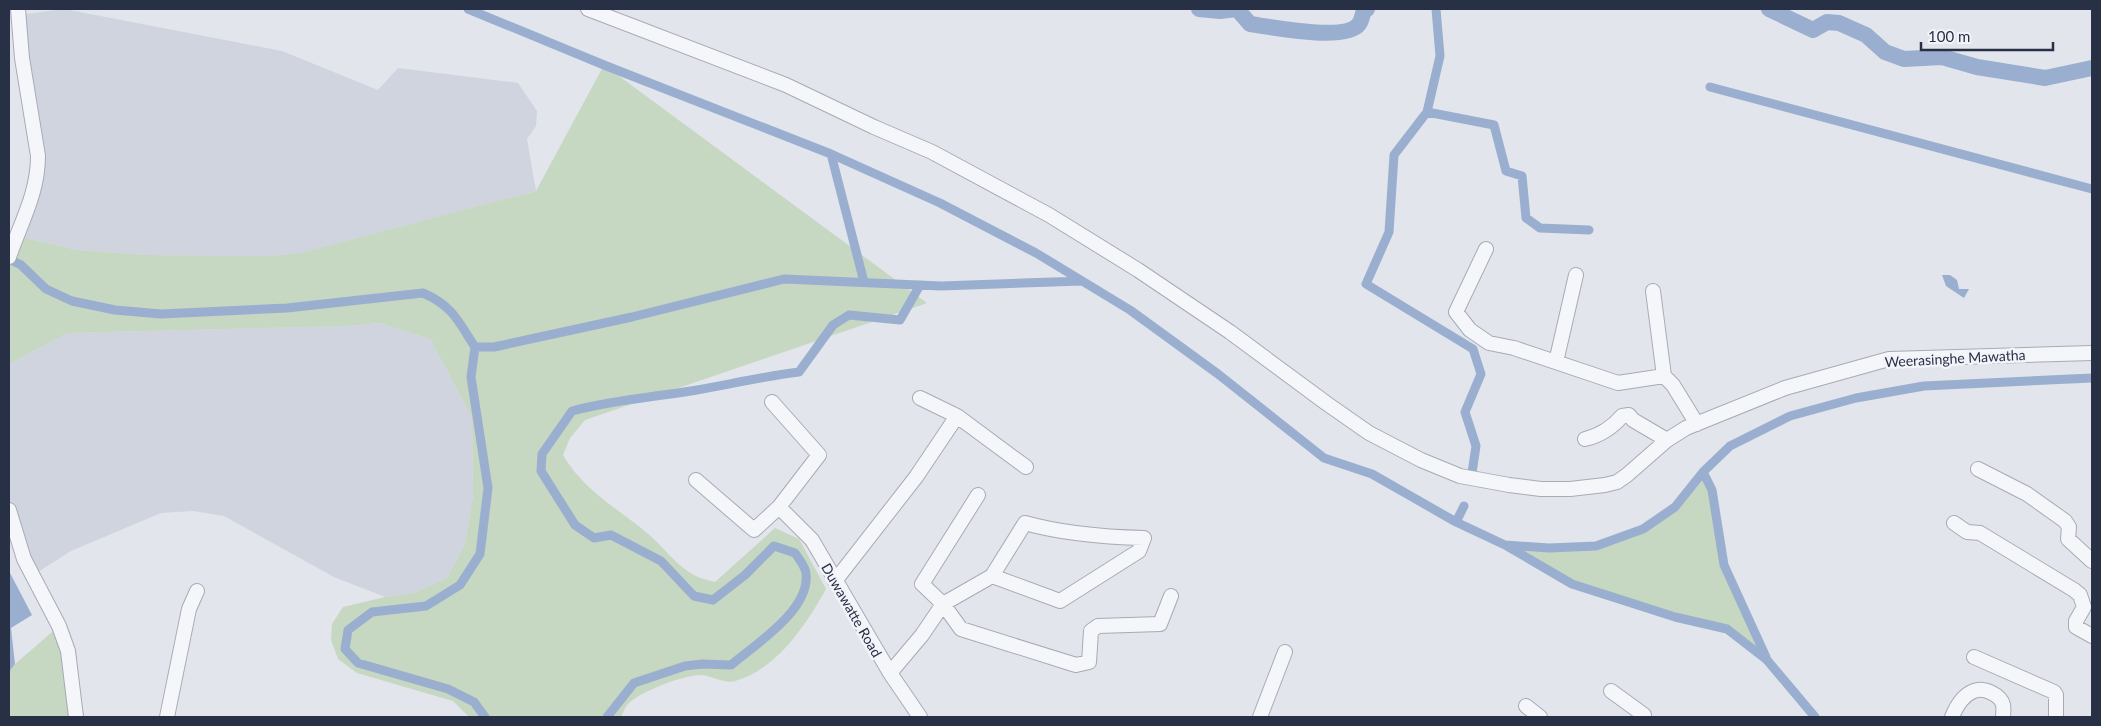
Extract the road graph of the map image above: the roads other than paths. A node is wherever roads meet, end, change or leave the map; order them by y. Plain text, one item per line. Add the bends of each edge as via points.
1 (18, 9) edge
2 (588, 9) edge
3 (1486, 249) dead end
4 (9, 256) edge
5 (1576, 275) dead end
6 (1653, 291) dead end
7 (2092, 353) edge
8 (1556, 362) junction
9 (1664, 376) junction
10 (920, 398) dead end
11 (772, 402) dead end
12 (957, 416) junction
13 (1697, 424) junction
14 (1585, 439) dead end
15 (1667, 440) junction
16 (1026, 467) dead end
17 (1978, 469) dead end
18 (696, 480) dead end
19 (978, 495) dead end
20 (780, 507) junction
21 (9, 510) edge
22 (1954, 523) dead end
23 (2092, 561) edge
24 (992, 576) junction
25 (835, 581) junction
26 (197, 591) dead end
27 (1172, 596) dead end
28 (943, 604) junction
29 (2092, 636) edge
30 (1285, 652) dead end
31 (1974, 658) dead end
32 (890, 673) junction
33 (1611, 692) dead end
34 (1526, 706) dead end
35 (76, 717) edge
36 (166, 717) edge
37 (920, 717) edge
38 (1260, 717) edge
39 (1540, 717) edge
40 (1642, 717) edge
41 (1952, 717) edge
42 (2003, 717) edge
43 (2056, 717) edge

1 - 4 street via 38,171 31,202
2 - 15 street, Weerasinghe Mawatha via 786,85 932,152 1049,215 1138,270 1369,433 1460,476 1541,489 1606,485 1627,475
3 - 8 street via 1456,312 1470,330 1489,343
5 - 8 street
6 - 9 street
7 - 13 street, Weerasinghe Mawatha via 1890,358 1785,388
8 - 9 street via 1618,383
9 - 13 street
10 - 12 street
11 - 20 street via 819,455
12 - 16 street
12 - 25 street via 916,477
13 - 15 street, Weerasinghe Mawatha
14 - 15 street via 1595,437 1622,416 1629,415
17 - 23 street via 2027,494 2065,521 2069,528 2068,539
18 - 20 street via 754,530
19 - 28 street via 922,584
20 - 25 street, Duwawatte Road via 812,540
21 - 35 street via 24,559 60,626 71,672
22 - 29 street via 1967,532 1980,533 2074,590 2080,595 2084,607 2076,626
24 - 24 street via 1060,601 1140,551 1144,538 1096,537 1025,523
24 - 28 street
25 - 32 street, Duwawatte Road
26 - 36 street
27 - 28 street via 1160,624 1098,626 1091,631 1089,662 1076,665 961,629
28 - 32 street
30 - 38 street
31 - 43 street via 2051,690 2056,695
32 - 37 street, Duwawatte Road
33 - 40 street via 1644,715
34 - 39 street
41 - 42 street via 1966,695 1979,689 1998,697 2003,705

